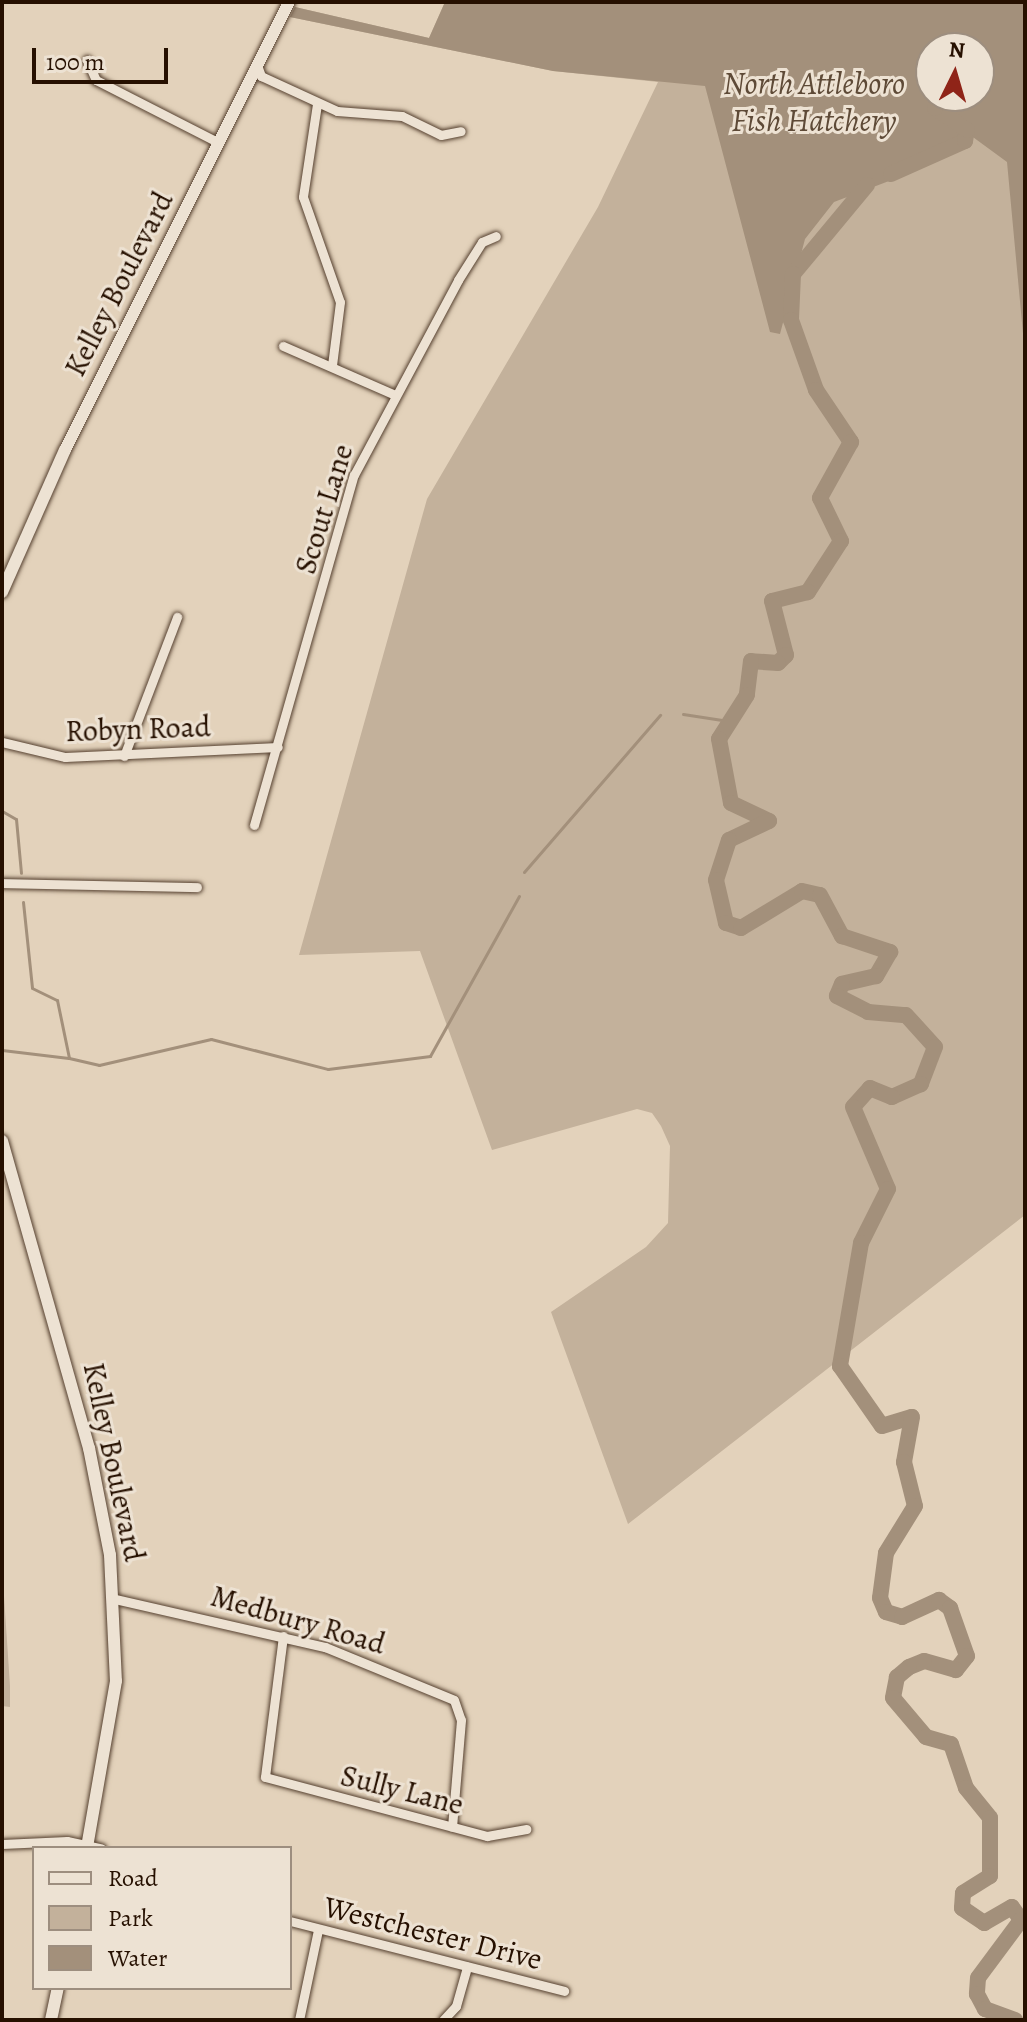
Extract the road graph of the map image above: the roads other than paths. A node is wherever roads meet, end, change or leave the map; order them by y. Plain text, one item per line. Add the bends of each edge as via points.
1 (289, 2) edge
2 (87, 60) dead end
3 (257, 65) junction
4 (317, 104) junction
5 (461, 131) dead end
6 (219, 143) junction
7 (496, 236) dead end
8 (283, 346) dead end
9 (332, 365) junction
10 (395, 395) junction
11 (2, 592) edge
12 (177, 617) dead end
13 (2, 742) edge
14 (278, 747) junction
15 (124, 756) junction
16 (254, 825) dead end
17 (2, 883) edge
18 (197, 887) dead end
19 (2, 1141) edge
20 (115, 1599) junction
21 (283, 1636) junction
22 (452, 1827) junction
23 (526, 1829) dead end
24 (2, 1844) edge
25 (62, 1846) edge
26 (92, 1846) edge
27 (292, 1922) edge
28 (318, 1930) junction
29 (467, 1967) junction
30 (58, 1990) edge
31 (564, 1991) dead end
32 (51, 2020) edge
33 (299, 2020) edge
34 (443, 2020) edge

1 - 3 main road, Kelley Boulevard
2 - 6 street via 96,80
3 - 4 street via 261,76
3 - 6 main road, Kelley Boulevard
4 - 5 street via 402,116 441,135
4 - 9 street via 303,197 340,302
6 - 11 main road, Kelley Boulevard
7 - 10 street, Scout Lane via 482,242
8 - 9 street
9 - 10 street
10 - 14 street, Scout Lane via 354,475
12 - 15 street
13 - 15 street, Robyn Road via 65,757
14 - 15 street, Robyn Road
14 - 16 street, Scout Lane
17 - 18 street
19 - 20 main road, Kelley Boulevard via 103,1503
20 - 21 street, Medbury Road
20 - 26 main road, Kelley Boulevard via 112,1723
21 - 22 street, Medbury Road via 356,1658 460,1708
21 - 22 street, Sully Lane via 267,1778
22 - 23 street, Sully Lane via 500,1838
24 - 25 street
27 - 28 street, Westchester Drive
28 - 29 street, Westchester Drive
28 - 33 street
29 - 31 street, Westchester Drive
29 - 34 street via 456,2006
30 - 32 main road

